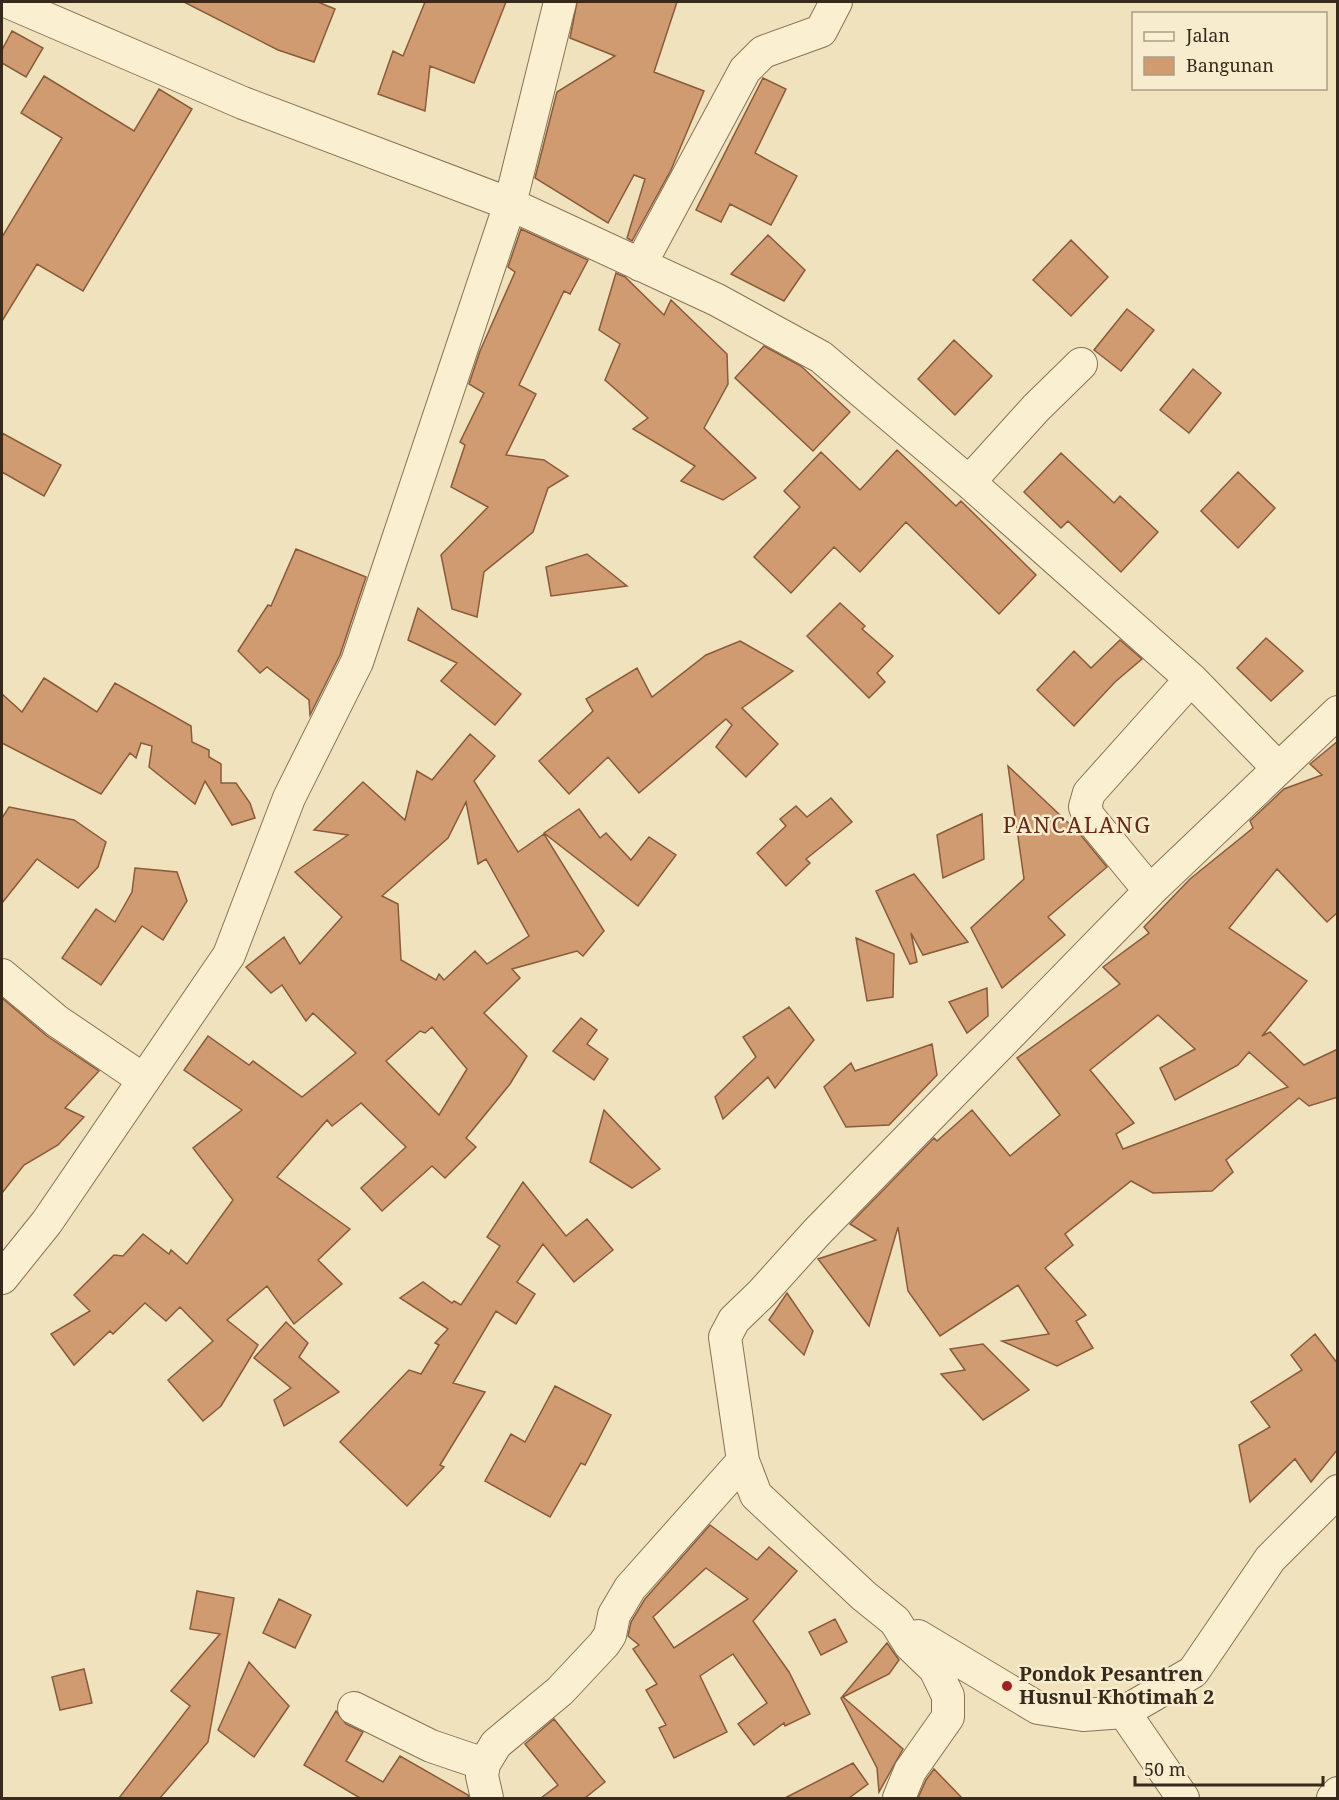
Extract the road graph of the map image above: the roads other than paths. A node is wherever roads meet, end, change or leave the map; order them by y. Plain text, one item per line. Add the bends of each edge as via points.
1 (8, 2) edge
2 (560, 2) edge
3 (836, 2) edge
4 (510, 204) junction
5 (640, 265) junction
6 (1081, 364) dead end
7 (969, 482) junction
8 (1191, 679) junction
9 (1338, 712) edge
10 (1278, 768) junction
11 (1150, 891) junction
12 (2, 975) edge
13 (144, 1080) junction
14 (2, 1278) edge
15 (743, 1461) junction
16 (1338, 1491) edge
17 (895, 1621) junction
18 (354, 1708) dead end
19 (1124, 1712) junction
20 (484, 1764) junction
21 (1338, 1793) edge
22 (487, 1798) edge
23 (899, 1798) edge
24 (1183, 1798) edge
25 (1333, 1798) edge

1 - 4 street via 243,102
2 - 4 street
3 - 5 street via 821,30 763,52 745,70
4 - 5 street
4 - 13 street via 357,662 289,798 229,955
5 - 7 street via 717,300 821,357
6 - 7 street
7 - 8 street
8 - 10 street
8 - 11 street via 1089,792 1085,807
9 - 10 street
10 - 11 street
11 - 15 street via 734,1320 725,1336
12 - 13 street via 57,1021
13 - 14 street via 47,1222
15 - 17 street via 756,1495
15 - 20 street via 630,1588 603,1644 560,1691 502,1737
16 - 19 street via 1270,1559 1193,1672
17 - 19 street via 1038,1708 1083,1715
17 - 23 street via 910,1645 935,1669 948,1696 948,1717 910,1771
18 - 20 street via 431,1746
19 - 24 street
20 - 22 street via 482,1776
21 - 25 street

